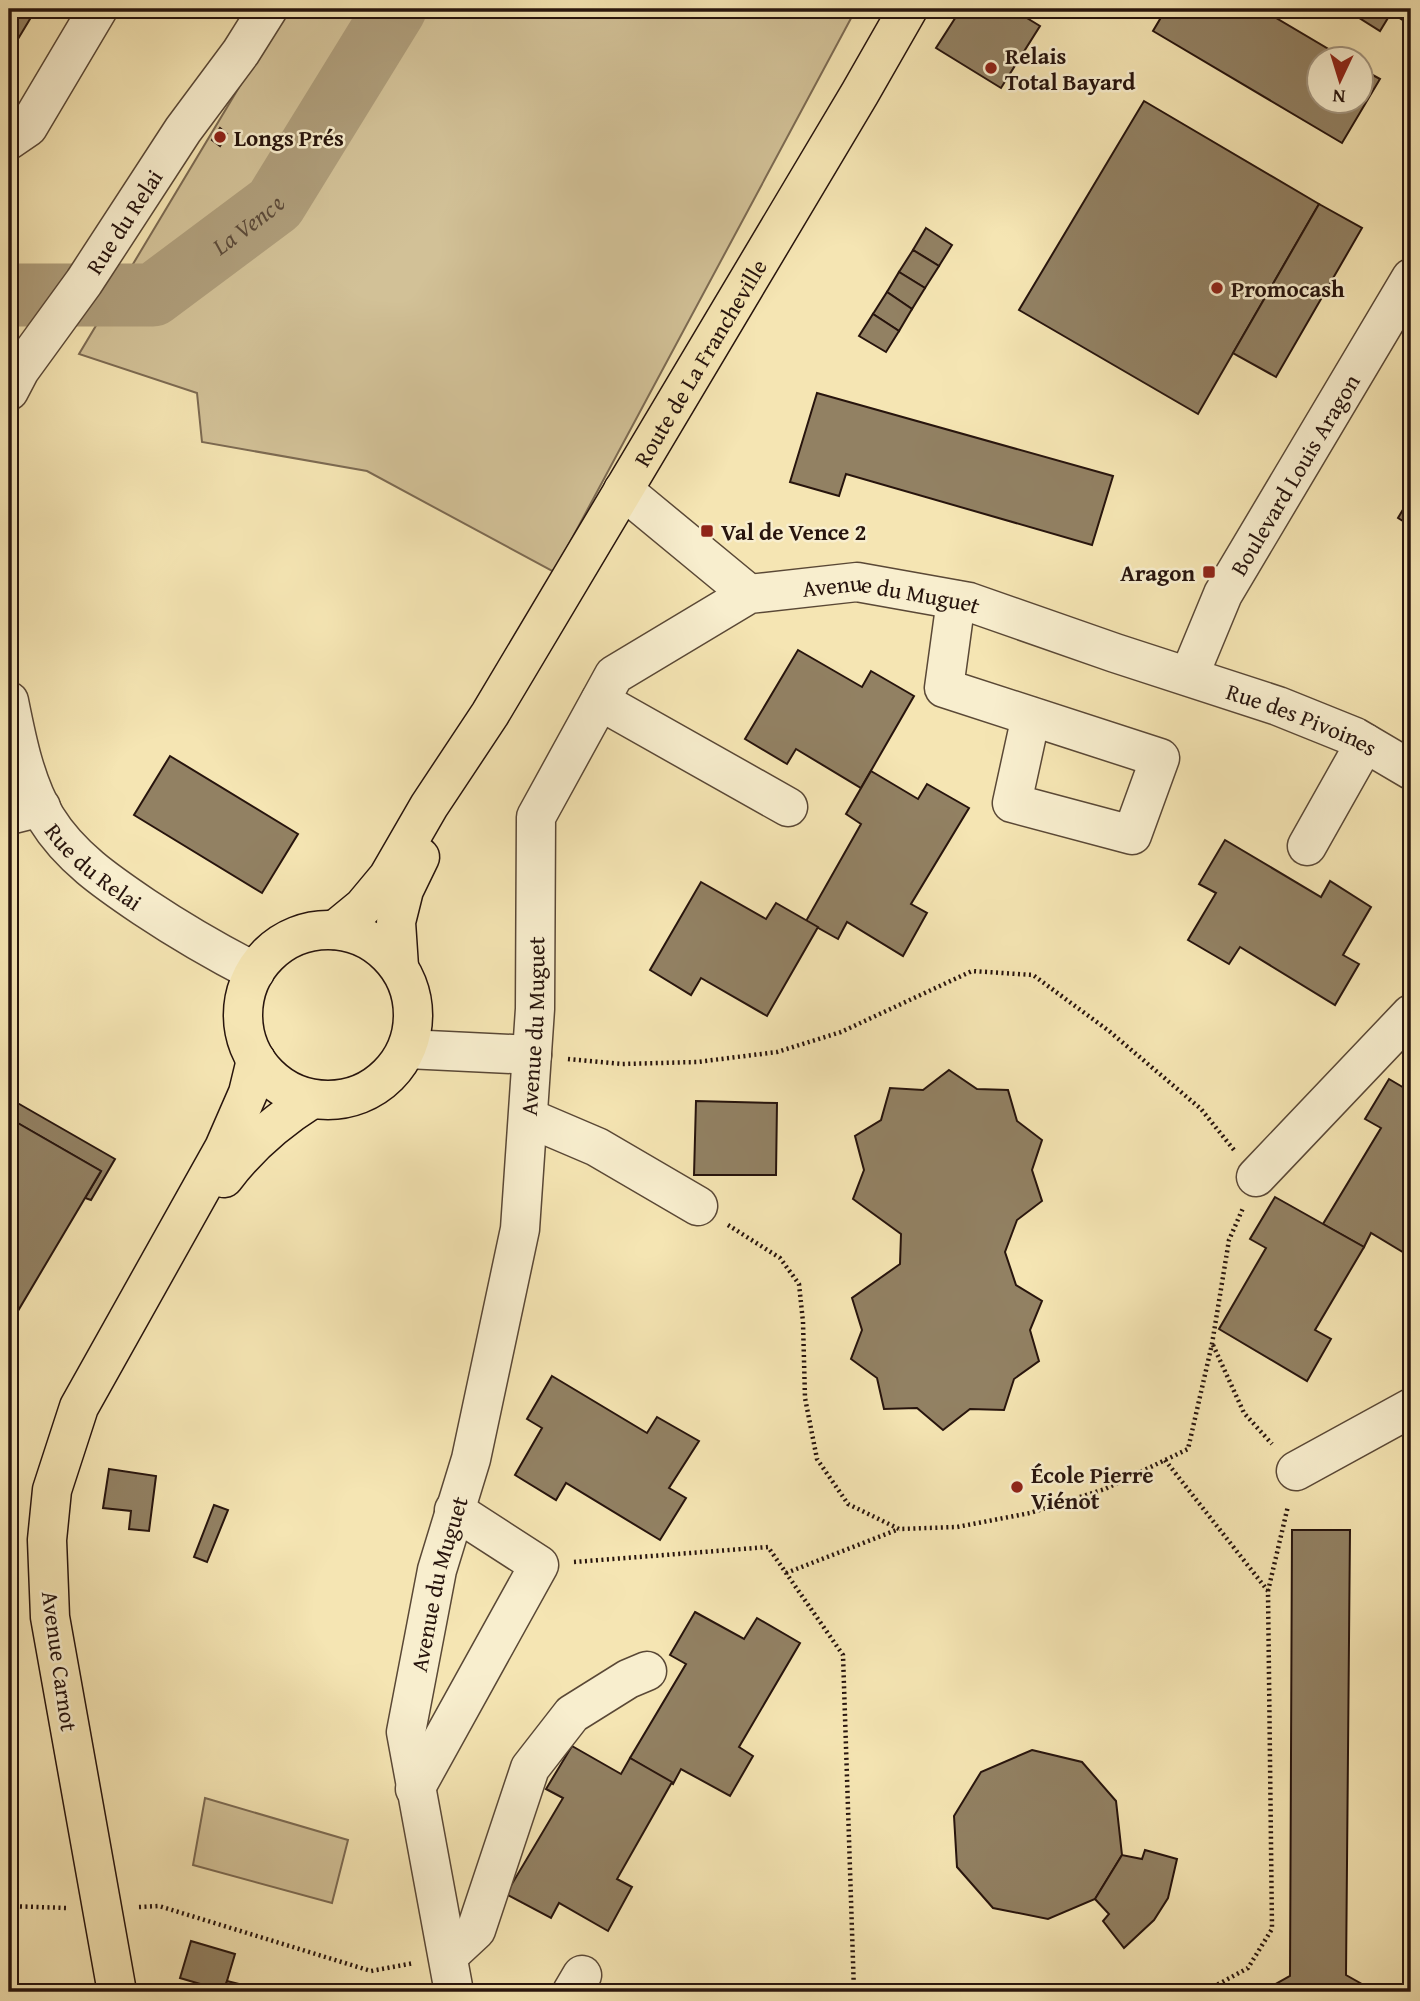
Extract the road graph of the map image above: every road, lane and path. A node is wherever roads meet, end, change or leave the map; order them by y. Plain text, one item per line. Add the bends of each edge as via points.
1 (98, 9) edge
2 (246, 9) edge
3 (268, 9) edge
4 (908, 9) edge
5 (241, 52) junction
6 (9, 140) edge
7 (1411, 278) edge
8 (9, 391) edge
9 (623, 489) junction
10 (749, 594) junction
11 (956, 600) junction
12 (1189, 676) junction
13 (9, 701) edge
14 (600, 701) junction
15 (490, 714) junction
16 (1031, 716) dead end
17 (1365, 743) junction
18 (1411, 770) edge
19 (788, 807) dead end
20 (25, 811) edge
21 (1307, 846) dead end
22 (335, 930) junction
23 (398, 967) junction
24 (255, 972) junction
25 (1411, 1014) edge
26 (407, 1049) junction
27 (532, 1055) junction
28 (256, 1060) junction
29 (312, 1100) junction
30 (529, 1118) junction
31 (1256, 1177) junction
32 (698, 1206) joint
33 (159, 1268) junction
34 (1212, 1344) junction
35 (1411, 1408) edge
36 (1165, 1460) junction
37 (1296, 1471) junction
38 (454, 1510) junction
39 (900, 1529) junction
40 (538, 1565) junction
41 (786, 1573) junction
42 (1268, 1591) junction
43 (647, 1671) dead end
44 (415, 1789) junction
45 (9, 1906) edge
46 (101, 1908) junction
47 (451, 1974) edge
48 (117, 1992) edge
49 (854, 1992) edge
50 (1204, 1992) edge

1 - 6 street via 28,127
2 - 5 street
3 - 5 street, Rue du Relai
4 - 9 main road, Route de La Francheville
5 - 8 street, Rue du Relai via 183,130
7 - 12 street, Boulevard Louis Aragon via 1223,594
9 - 10 street
9 - 15 main road, Route de La Francheville
10 - 11 street, Avenue du Muguet via 857,582
10 - 14 street, Avenue du Muguet via 614,675
11 - 12 street, Avenue du Muguet
11 - 16 street via 944,688
12 - 17 street, Rue des Pivoines via 1278,706
13 - 20 street, Rue du Relai
14 - 19 street
14 - 27 street, Avenue du Muguet via 536,817
15 - 22 main road via 388,877 363,908
15 - 23 main road via 404,890 396,922
17 - 18 street, Rue des Pivoines
17 - 21 street
20 - 24 street, Rue du Relai via 59,836 90,869 199,943
22 - 23 main road via 371,942
22 - 24 main road via 289,939
23 - 26 main road via 411,993 414,1021
24 - 28 main road via 243,1016 246,1039
25 - 31 street
26 - 27 street
26 - 29 main road via 391,1074 368,1091 341,1100
27 - 30 street, Avenue du Muguet
27 - 31 path via 622,1065 777,1052 841,1032 972,971 1033,975 1109,1031 1201,1109
28 - 29 main road via 270,1079
28 - 33 main road, Avenue Carnot via 248,1093 224,1148
29 - 33 main road, Avenue Carnot via 281,1119 243,1153
30 - 32 street via 597,1147
30 - 38 street, Avenue du Muguet via 520,1228 471,1459
31 - 34 path via 1229,1241
32 - 39 path via 780,1258 799,1284 805,1398 817,1459 848,1504
33 - 46 main road, Avenue Carnot via 79,1407 52,1490 47,1540 50,1617
34 - 36 path via 1188,1449
34 - 37 path via 1244,1413
35 - 37 street
36 - 39 path via 1105,1489 1030,1514 957,1527
36 - 42 path
37 - 42 path
38 - 40 street
38 - 44 street, Avenue du Muguet via 437,1570 406,1732
39 - 41 path
40 - 41 path via 768,1547
40 - 44 street
41 - 49 path via 843,1656
42 - 50 path via 1272,1929 1248,1968
43 - 47 street via 572,1714 530,1768 476,1930
44 - 47 street, Avenue du Muguet
45 - 46 path
46 - 47 path via 159,1906 371,1971
46 - 48 main road, Avenue Carnot

